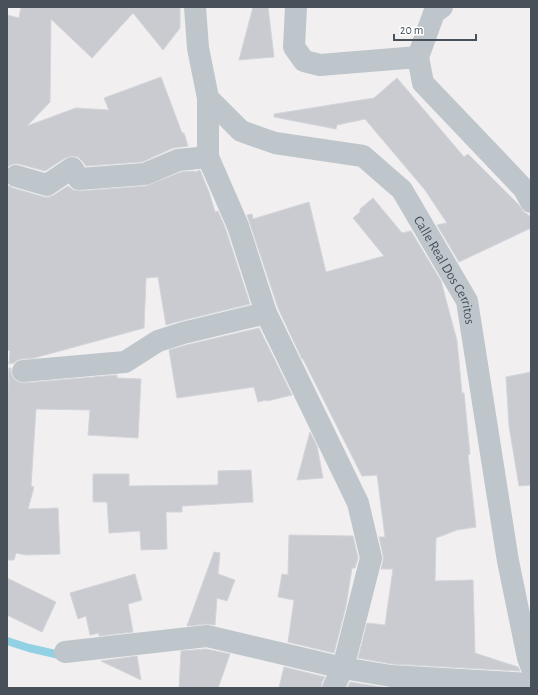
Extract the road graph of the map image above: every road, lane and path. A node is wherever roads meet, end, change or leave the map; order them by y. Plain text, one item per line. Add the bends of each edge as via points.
1 (195, 7) edge
2 (296, 7) edge
3 (442, 7) edge
4 (418, 57) junction
5 (208, 98) junction
6 (208, 157) junction
7 (16, 176) dead end
8 (531, 202) edge
9 (266, 313) junction
10 (23, 371) dead end
11 (65, 652) dead end
12 (531, 666) edge
13 (343, 668) junction
14 (531, 684) edge
15 (333, 688) edge

1 - 5 street via 198,48
2 - 4 street via 294,47 304,61 320,65
3 - 4 street via 434,13
4 - 8 street via 423,84 524,189
5 - 6 street
5 - 12 street, Calle Real Dos Cerritos via 241,131 275,143 363,156 402,190 467,301 508,561
6 - 7 street via 178,160 146,174 79,179 72,168 47,186
6 - 9 street via 238,226
9 - 10 street via 158,341 125,362
9 - 13 street via 358,504 371,558
11 - 13 street via 207,636
13 - 14 street via 391,676
13 - 15 street

